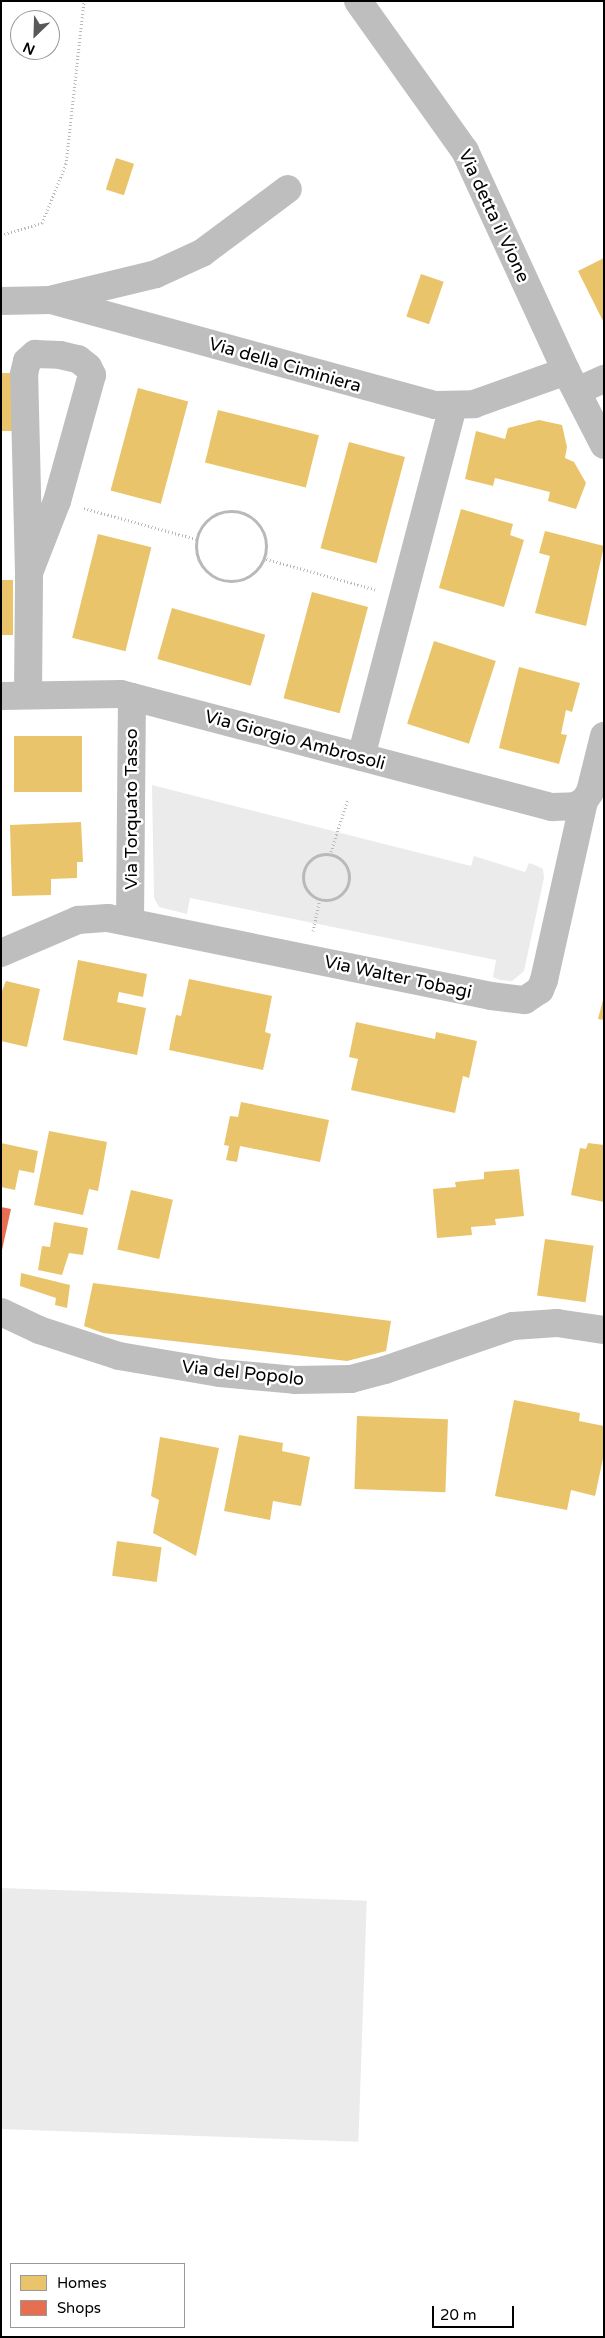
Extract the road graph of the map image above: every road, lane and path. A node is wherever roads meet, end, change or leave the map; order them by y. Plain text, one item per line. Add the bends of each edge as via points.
1 (84, 1) edge
2 (358, 1) edge
3 (288, 189) dead end
4 (1, 235) edge
5 (51, 300) junction
6 (1, 301) edge
7 (604, 379) edge
8 (571, 381) junction
9 (453, 406) junction
10 (604, 445) edge
11 (57, 501) junction
12 (196, 539) junction
13 (264, 558) junction
14 (29, 573) junction
15 (401, 596) junction
16 (15, 696) edge
17 (132, 696) junction
18 (604, 736) edge
19 (361, 757) junction
20 (348, 799) dead end
21 (584, 801) junction
22 (330, 855) junction
23 (130, 922) junction
24 (1, 954) edge
25 (1, 1313) edge
26 (604, 1330) edge

1 - 4 path via 66,164 42,223
2 - 8 street, Via detta il Vione via 465,151
3 - 5 street via 202,254 156,274
5 - 6 street, Via della Ciminiera
5 - 9 street, Via della Ciminiera via 394,396
7 - 8 street, Via della Ciminiera
8 - 9 street, Via della Ciminiera
8 - 10 street, Via detta il Vione
9 - 15 street
11 - 12 path
11 - 14 street
11 - 14 street via 92,375 78,359 35,354 27,361 24,374
12 - 13 path via 197,556 202,567 222,580 244,578 254,572
12 - 13 path via 203,524 212,516 234,510 245,514 262,530 266,540
13 - 15 path
14 - 16 street
15 - 19 street
16 - 17 street, Via Giorgio Ambrosoli via 100,693
17 - 19 street, Via Giorgio Ambrosoli
17 - 23 street, Via Torquato Tasso
18 - 21 street, Via Walter Tobagi via 590,792
19 - 21 street, Via Giorgio Ambrosoli via 552,807 569,807
20 - 22 path
21 - 23 street, Via Walter Tobagi via 582,823 544,980 540,990 525,1000 491,996
22 - 22 path via 314,857 304,869 308,891 320,899 341,895 348,883 343,861
23 - 24 street, Via Walter Tobagi via 108,918 78,920
25 - 26 street, Via del Popolo via 39,1330 119,1356 220,1373 295,1380 351,1379 368,1375 513,1326 557,1323

